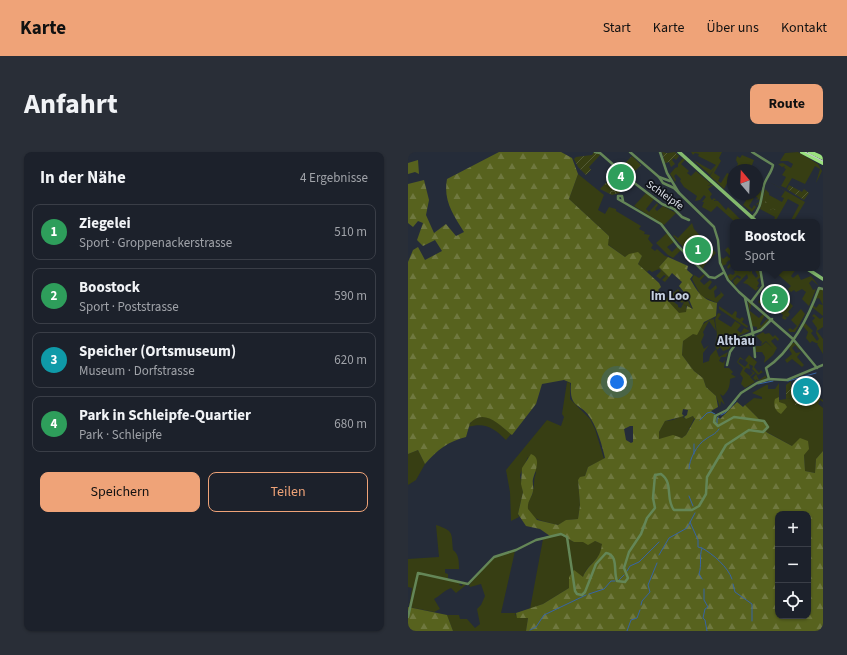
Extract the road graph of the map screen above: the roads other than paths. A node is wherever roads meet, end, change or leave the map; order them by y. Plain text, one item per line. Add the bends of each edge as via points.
1 (595, 152) edge
2 (630, 152) edge
3 (660, 152) edge
4 (678, 152) edge
5 (752, 152) edge
6 (802, 152) edge
7 (810, 152) edge
8 (823, 158) edge
9 (823, 163) edge
10 (659, 177) junction
11 (671, 181) junction
12 (663, 182) junction
13 (674, 188) junction
14 (680, 194) junction
15 (623, 201) dead end
16 (752, 218) joint
17 (689, 220) dead end
18 (760, 271) edge
19 (811, 271) edge
20 (723, 273) junction
21 (823, 279) edge
22 (823, 289) edge
23 (745, 298) junction
24 (751, 302) junction
25 (772, 319) junction
26 (753, 334) junction
27 (793, 339) junction
28 (755, 357) dead end
29 (727, 365) dead end
30 (823, 365) edge
31 (817, 368) junction
32 (769, 379) junction
33 (409, 607) edge
34 (408, 617) edge

1 - 17 street, Schleipfe via 600,153 662,204
2 - 10 street
3 - 11 street
4 - 16 street
5 - 16 street via 773,165 759,209
6 - 9 main road
7 - 8 main road
10 - 11 street
10 - 12 street
11 - 12 street via 667,184
11 - 13 street
11 - 14 street
12 - 13 street
13 - 14 street
14 - 20 street via 714,228
15 - 20 street via 665,228 678,246 709,277 715,278
18 - 24 street via 763,286
19 - 21 street
20 - 23 street
22 - 27 street via 819,288
23 - 24 street
23 - 26 street
24 - 25 street
25 - 26 street via 762,330
25 - 27 street
26 - 28 street
26 - 29 street via 743,336 735,345 730,352
27 - 31 street
27 - 32 street via 777,360 766,368
30 - 31 street
31 - 32 street via 784,380
32 - 33 street via 744,391 729,407 715,416 716,425 722,426 731,418 744,418 765,421 767,428 762,432 749,430 726,445 707,477 705,497 699,506 693,510 674,510 667,481 660,474 654,475 655,507 629,552 624,568 628,577 626,581 617,582 614,558 606,553 597,563 585,592 582,595 577,594 567,537 561,534 536,540 492,558 467,584 418,572
33 - 34 street

